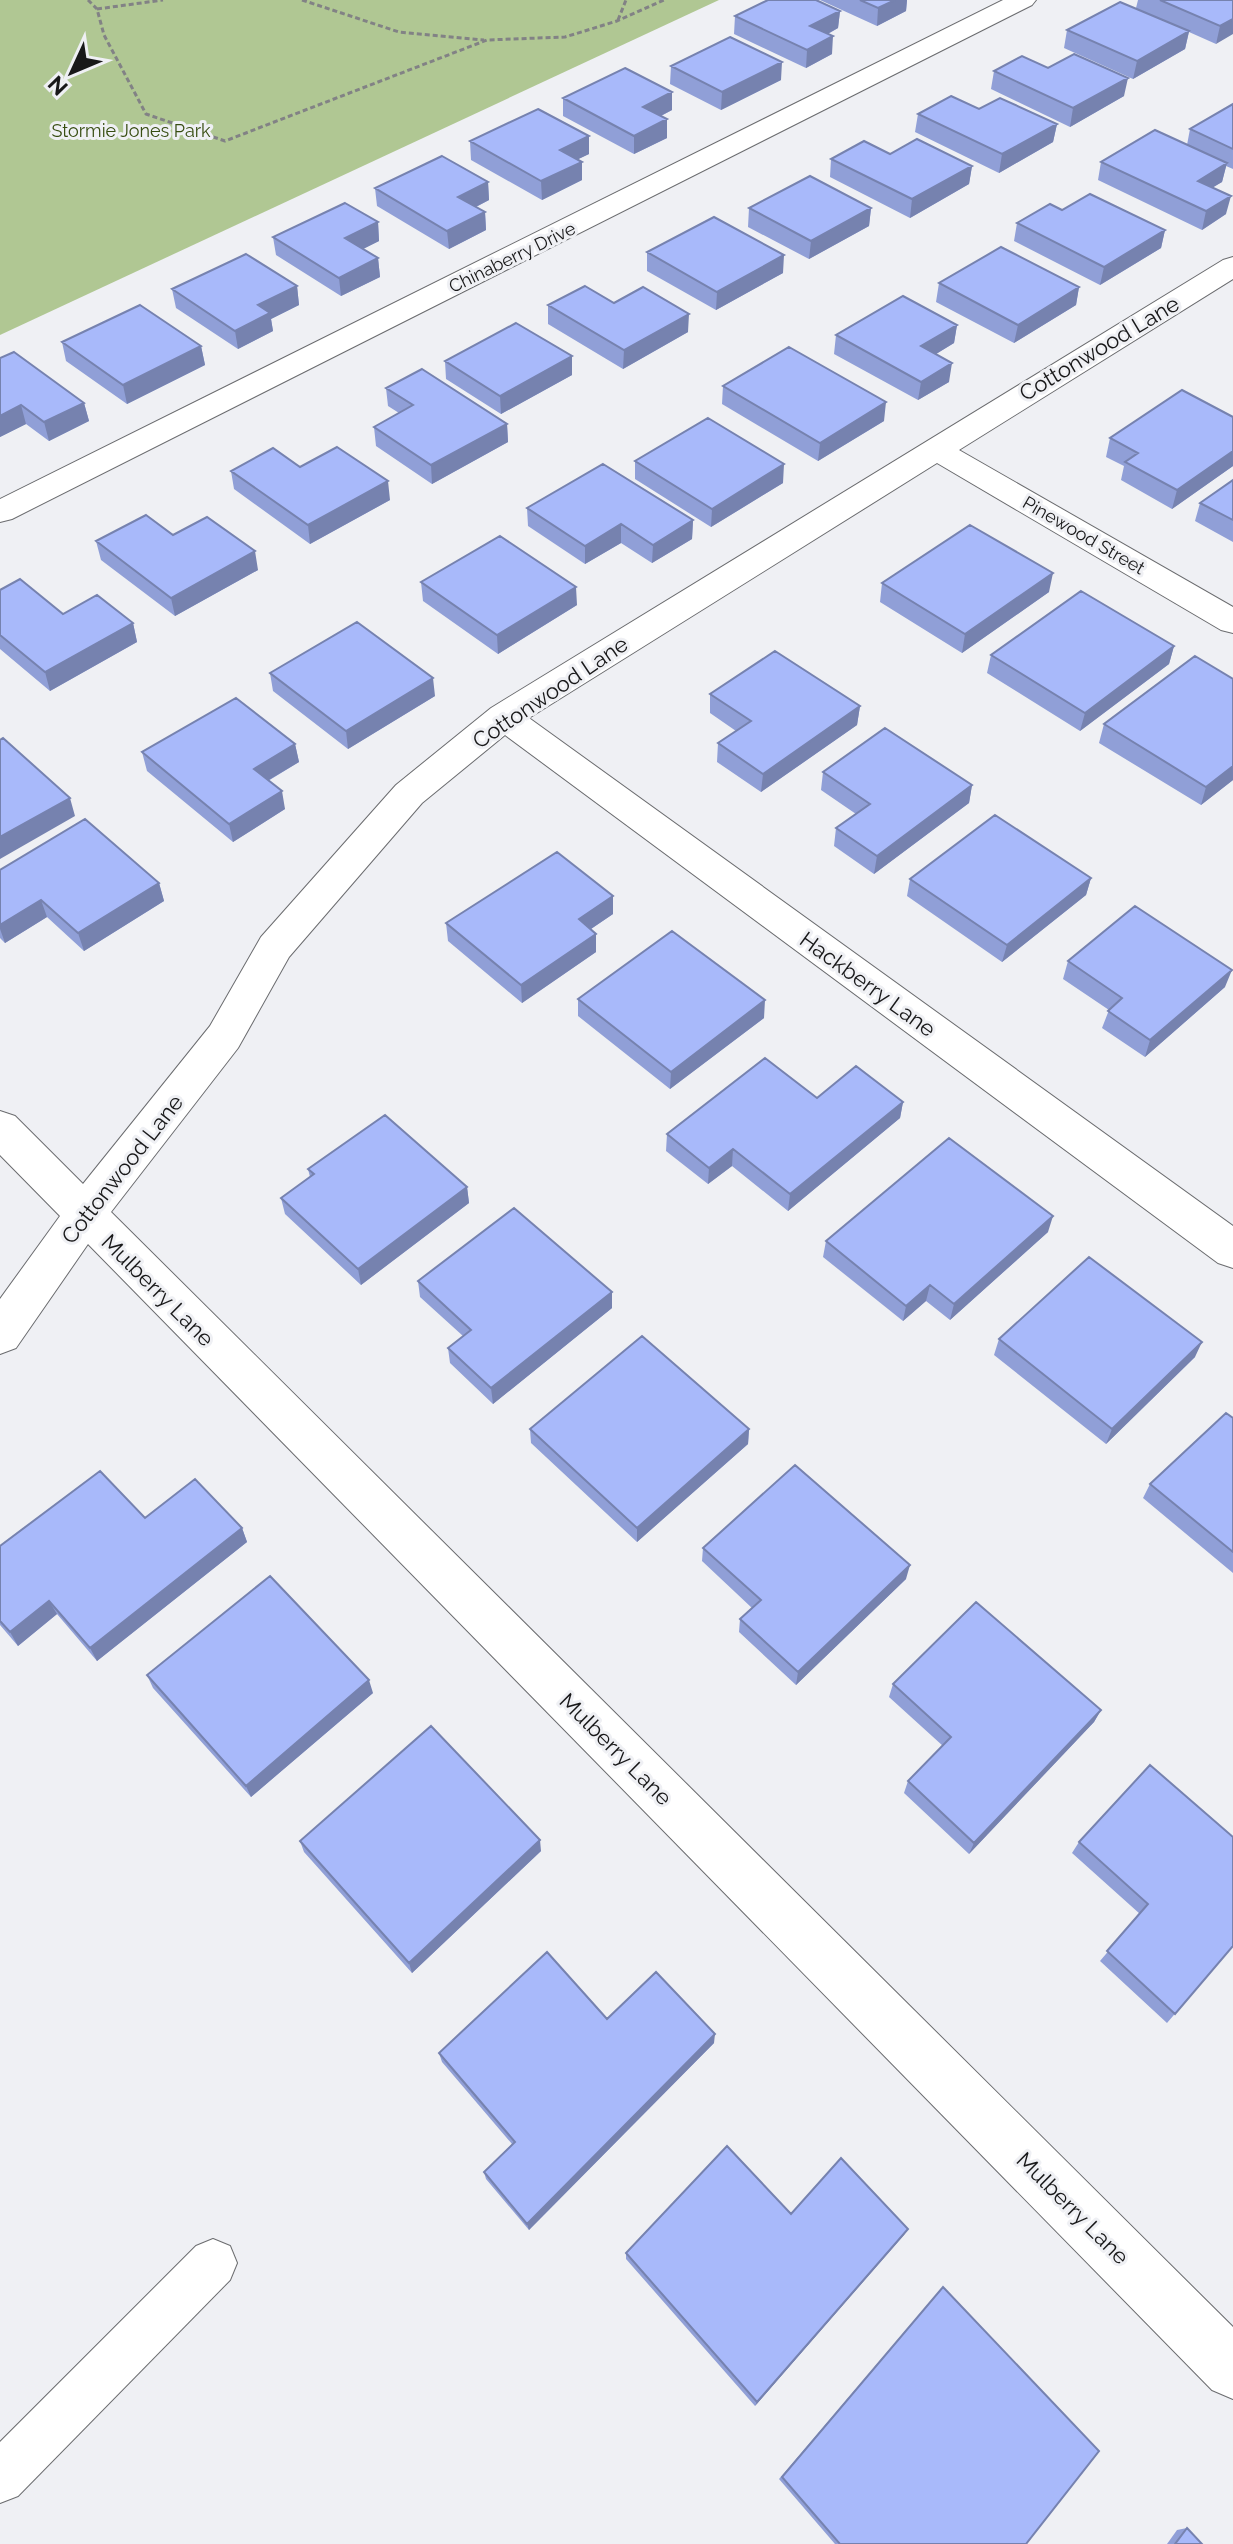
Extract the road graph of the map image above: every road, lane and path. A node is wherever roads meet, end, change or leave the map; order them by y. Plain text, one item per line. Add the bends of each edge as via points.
1 (88, 0) edge
2 (163, 0) edge
3 (302, 0) edge
4 (626, 0) edge
5 (664, 0) edge
6 (1023, 0) edge
7 (97, 9) junction
8 (617, 21) junction
9 (487, 40) junction
10 (1233, 266) edge
11 (935, 449) junction
12 (0, 512) edge
13 (1233, 622) edge
14 (504, 717) junction
15 (0, 1128) edge
16 (84, 1215) junction
17 (1233, 1250) edge
18 (0, 1335) edge
19 (213, 2263) dead end
20 (1233, 2369) edge
21 (0, 2478) edge

1 - 7 path
2 - 7 path
3 - 9 path via 399,32
4 - 8 path
5 - 8 path
6 - 12 street, Chinaberry Drive
7 - 9 path via 104,35 146,114 225,141
8 - 9 path via 565,37
10 - 11 street, Cottonwood Lane
11 - 13 street, Pinewood Street
11 - 14 street, Cottonwood Lane
14 - 16 street, Cottonwood Lane via 409,794 275,947 224,1037
14 - 17 street, Hackberry Lane
15 - 16 street, Mulberry Lane
16 - 18 street, Cottonwood Lane
16 - 20 street, Mulberry Lane
19 - 21 lane

